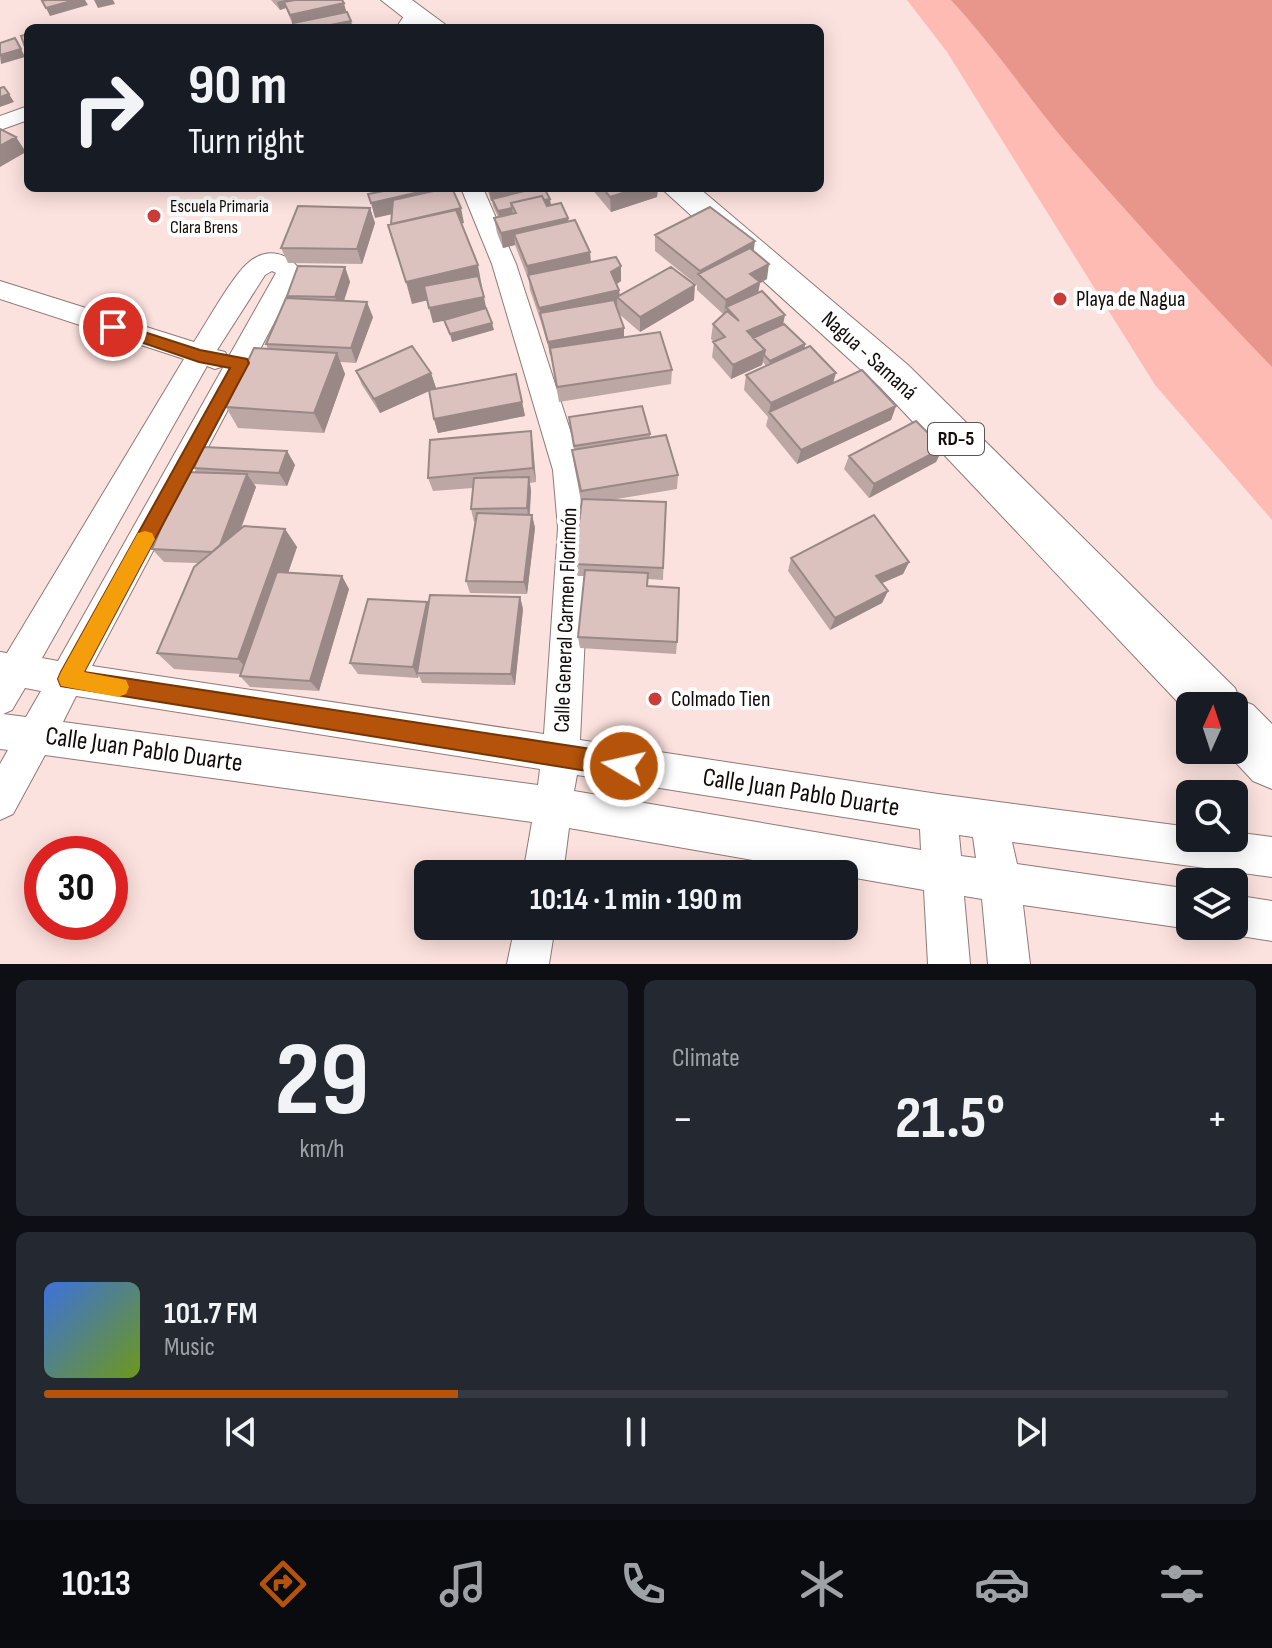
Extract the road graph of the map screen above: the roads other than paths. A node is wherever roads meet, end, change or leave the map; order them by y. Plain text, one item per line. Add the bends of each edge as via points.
1 (24, 114) edge
2 (0, 124) edge
3 (474, 192) edge
4 (683, 192) edge
5 (0, 290) edge
6 (199, 356) junction
7 (241, 363) junction
8 (5, 679) edge
9 (68, 679) junction
10 (1203, 692) edge
11 (0, 731) edge
12 (38, 736) junction
13 (1248, 737) edge
14 (561, 756) junction
15 (1272, 762) edge
16 (0, 801) edge
17 (553, 806) junction
18 (938, 813) junction
19 (989, 819) junction
20 (1272, 857) edge
21 (545, 860) edge
22 (941, 873) junction
23 (1000, 881) junction
24 (1176, 907) edge
25 (1248, 917) edge
26 (1272, 921) edge
27 (532, 940) edge
28 (528, 964) edge
29 (949, 964) edge
30 (1009, 964) edge

1 - 2 street
3 - 14 street, Calle General Carmen Florimón via 504,264 568,470 574,528
4 - 10 main road, Nagua - Samaná / RD-5 via 894,376
5 - 6 street
6 - 7 street
6 - 7 street via 256,269 279,261 289,272
6 - 8 street
7 - 9 street
8 - 9 street, Calle Juan Pablo Duarte
9 - 12 street
9 - 14 street, Calle Juan Pablo Duarte
11 - 12 street, Calle Juan Pablo Duarte
12 - 16 street
12 - 17 street, Calle Juan Pablo Duarte
13 - 15 main road
14 - 17 street, Calle General Carmen Florimón
14 - 18 street, Calle Juan Pablo Duarte
17 - 21 street, Calle General Carmen Florimón
17 - 22 street, Calle Juan Pablo Duarte
18 - 19 street, Calle Juan Pablo Duarte
18 - 22 street
19 - 20 street, Calle Juan Pablo Duarte
19 - 23 street
22 - 23 street, Calle Juan Pablo Duarte
22 - 29 street
23 - 24 street, Calle Juan Pablo Duarte
23 - 30 street
25 - 26 street
27 - 28 street

